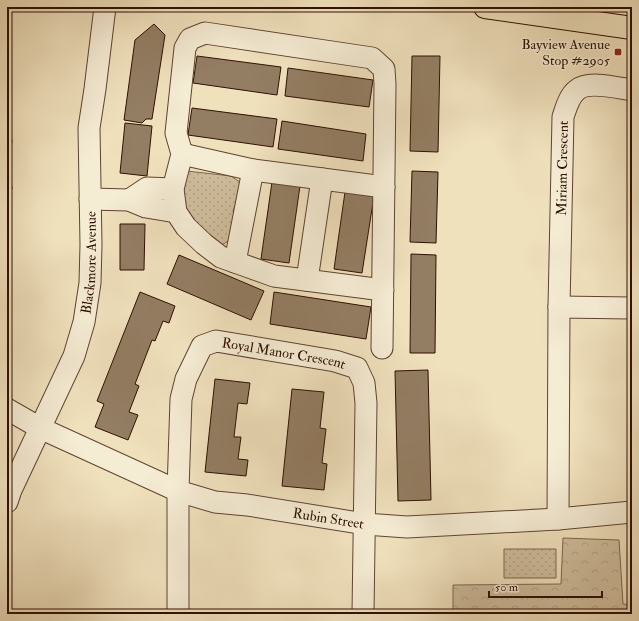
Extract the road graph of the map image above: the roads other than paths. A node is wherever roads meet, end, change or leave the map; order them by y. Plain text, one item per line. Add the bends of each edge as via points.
1 (105, 7) edge
2 (485, 7) edge
3 (632, 28) edge
4 (632, 90) edge
5 (182, 154) junction
6 (253, 170) junction
7 (322, 179) junction
8 (384, 187) junction
9 (173, 189) junction
10 (90, 199) junction
11 (129, 200) junction
12 (176, 212) junction
13 (235, 262) junction
14 (307, 280) junction
15 (383, 290) junction
16 (559, 307) junction
17 (632, 308) edge
18 (382, 348) dead end
19 (7, 410) edge
20 (40, 428) junction
21 (178, 491) junction
22 (7, 502) edge
23 (632, 512) edge
24 (558, 519) junction
25 (365, 524) junction
26 (178, 614) edge
27 (363, 614) edge

1 - 10 street, Blackmore Avenue via 89,128
2 - 3 main road
4 - 16 street, Miriam Crescent via 600,85 577,89 569,100 563,117
5 - 6 street
5 - 8 street via 176,133 185,48 190,40 206,33 372,58 384,70 386,84
5 - 9 street
6 - 7 street
6 - 13 street
7 - 8 street
7 - 14 street
8 - 15 street
9 - 11 street via 147,188
9 - 12 street
10 - 11 street
10 - 20 street, Blackmore Avenue via 90,283 84,322 74,356
11 - 12 street via 146,207
12 - 13 street via 186,227 204,244 221,257
13 - 14 street via 274,276
14 - 15 street
15 - 18 street
16 - 17 street
16 - 24 street, Miriam Crescent
19 - 20 street, Rubin Street
20 - 21 street, Rubin Street
20 - 22 street, Blackmore Avenue
21 - 25 street, Rubin Street via 215,502
21 - 25 street, Royal Manor Crescent via 181,399 186,378 202,346 216,341 335,361 357,368 364,383
21 - 26 street, Royal Manor Crescent
23 - 24 street, Rubin Street
24 - 25 street, Rubin Street via 421,527
25 - 27 street, Royal Manor Crescent

